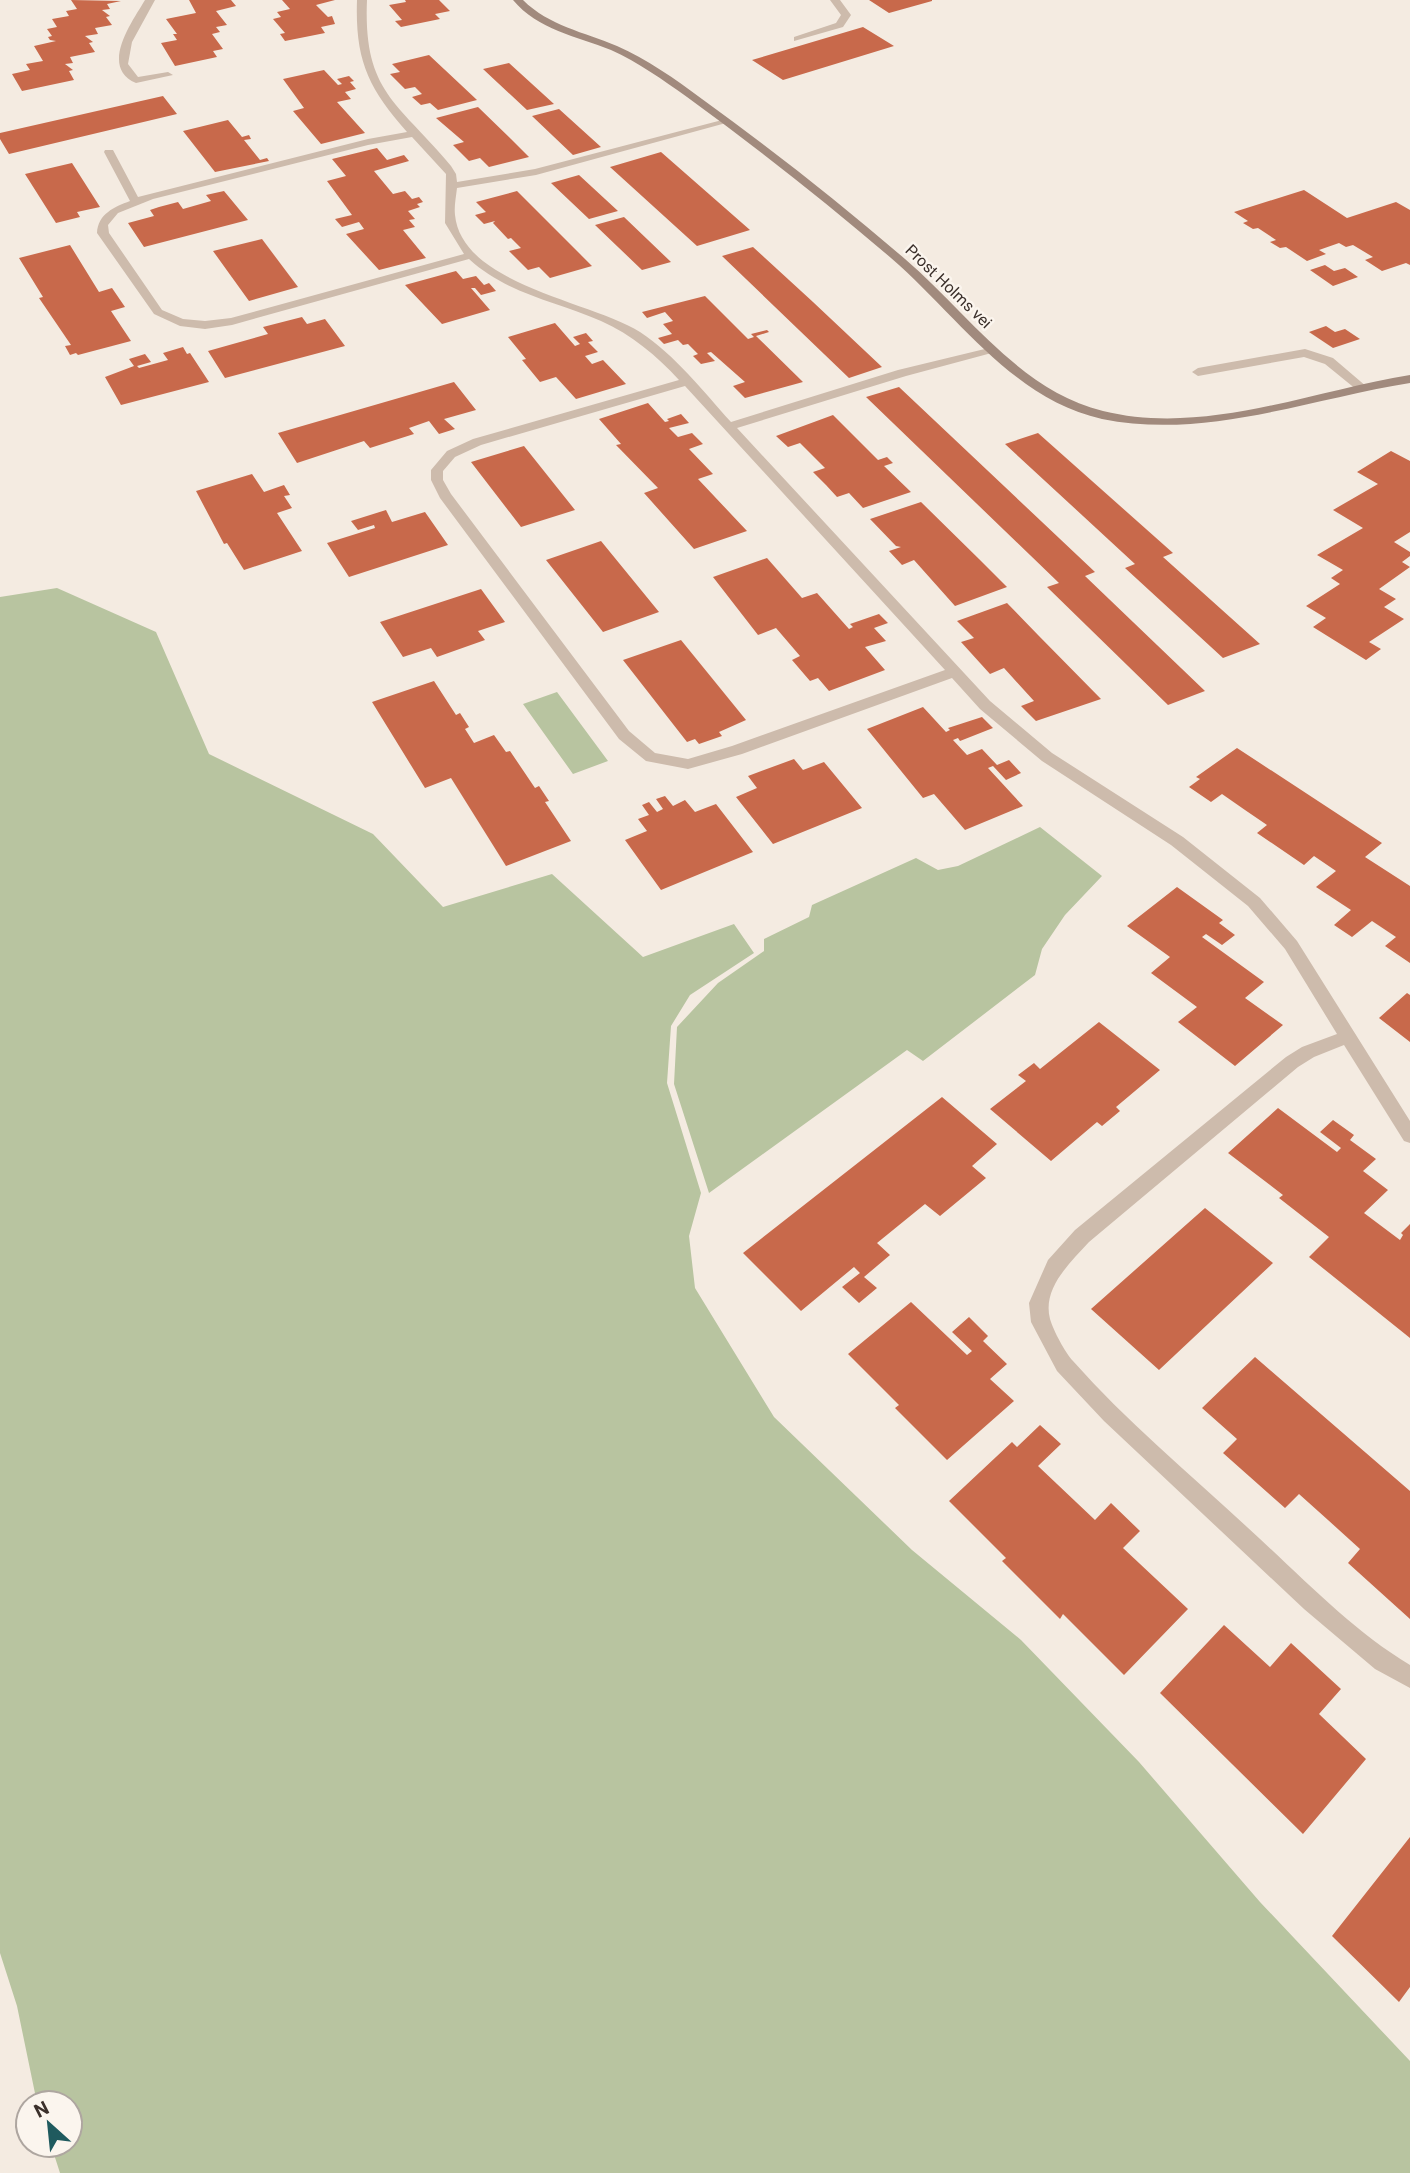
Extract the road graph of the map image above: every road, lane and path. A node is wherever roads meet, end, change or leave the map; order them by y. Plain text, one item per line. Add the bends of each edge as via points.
1 (150, 0) edge
2 (362, 0) edge
3 (518, 0) edge
4 (835, 0) edge
5 (797, 38) dead end
6 (169, 75) dead end
7 (722, 121) junction
8 (414, 134) junction
9 (109, 152) dead end
10 (453, 186) junction
11 (135, 201) junction
12 (472, 255) junction
13 (993, 351) junction
14 (1199, 372) dead end
15 (1410, 379) edge
16 (687, 380) junction
17 (1361, 387) junction
18 (730, 426) junction
19 (954, 673) junction
20 (1347, 1037) junction
21 (1410, 1136) edge
22 (1410, 1677) edge

1 - 6 lane via 125,47 122,66 136,79
2 - 8 lane via 359,32 364,63
3 - 7 street, Prost Holms vei via 549,22 625,53
4 - 5 lane via 846,15 841,25
7 - 10 lane via 536,172
7 - 13 street, Prost Holms vei via 885,247
8 - 10 lane via 447,167
8 - 11 lane
9 - 11 lane
10 - 12 lane via 449,218
11 - 12 lane via 107,218 103,233 158,312 180,322 205,326 232,321
12 - 16 lane via 524,290 625,328 652,346
13 - 17 street, Prost Holms vei via 1024,380 1052,397 1100,414 1142,421 1222,419
13 - 18 lane via 902,373
14 - 17 lane via 1305,353 1329,361
15 - 17 street, Prost Holms vei
16 - 18 lane
16 - 19 lane via 477,442 451,454 437,470 445,495 624,735 651,757 698,762
18 - 19 lane
19 - 20 lane via 1037,750 1177,841 1254,902 1290,945
20 - 21 lane
20 - 22 lane via 1292,1062 1103,1217 1055,1266 1039,1303 1051,1344 1102,1405 1312,1601 1383,1661

